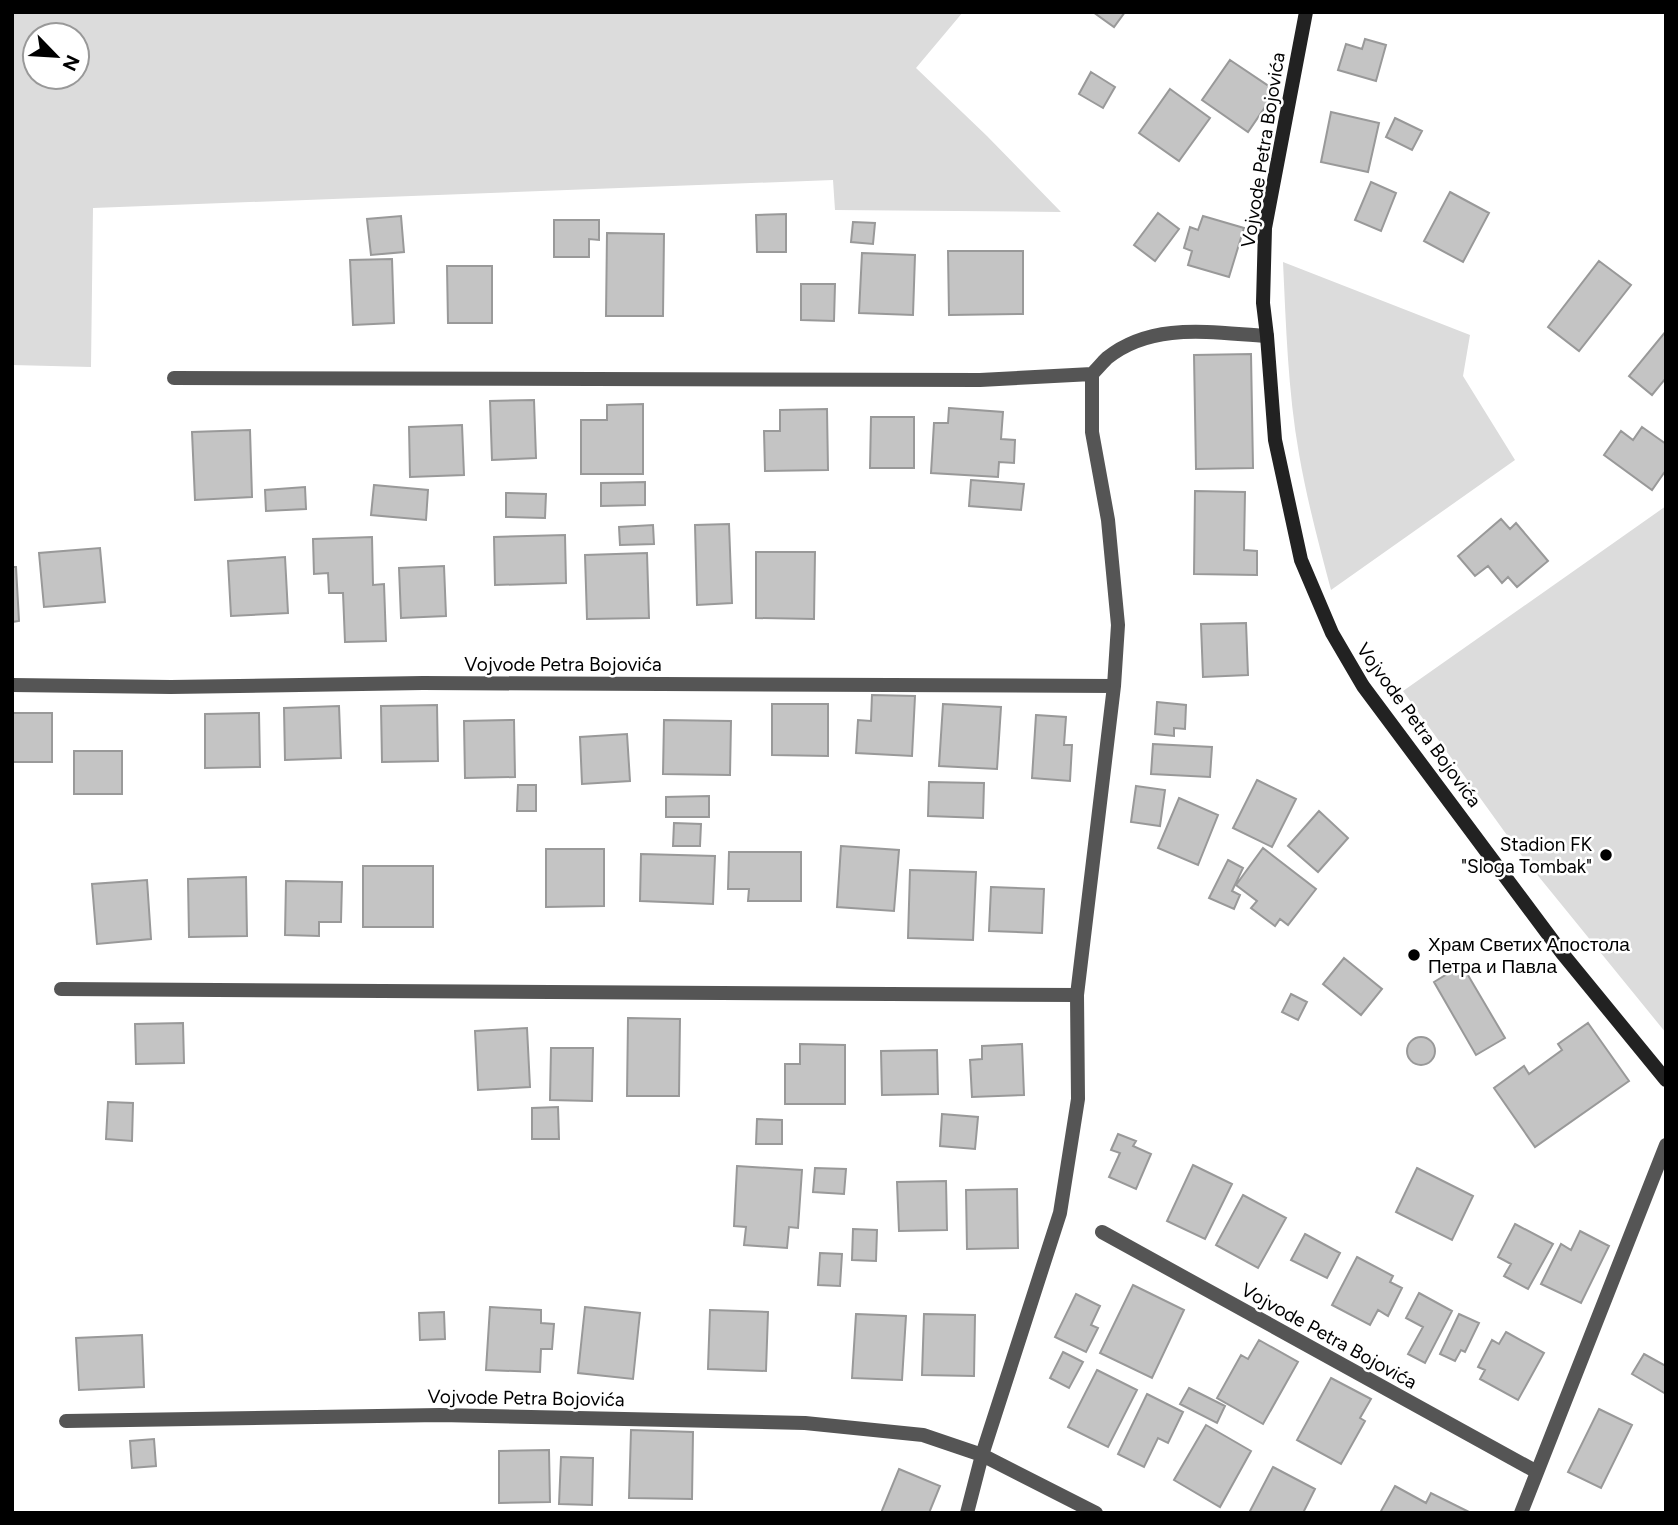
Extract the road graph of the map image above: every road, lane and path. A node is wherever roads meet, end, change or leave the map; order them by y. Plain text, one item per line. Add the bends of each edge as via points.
1 (1306, 12) edge
2 (1267, 336) junction
3 (1092, 374) junction
4 (174, 378) dead end
5 (12, 685) edge
6 (1114, 686) junction
7 (61, 989) dead end
8 (1077, 995) junction
9 (1666, 1080) edge
10 (1666, 1145) edge
11 (1102, 1232) dead end
12 (66, 1421) dead end
13 (982, 1455) junction
14 (1537, 1472) junction
15 (967, 1513) edge
16 (1096, 1513) edge
17 (1521, 1513) edge

1 - 2 street, Vojvode Petra Bojovića via 1265,228
2 - 3 street via 1177,331 1152,335 1129,344
2 - 9 street, Vojvode Petra Bojovića via 1275,440 1301,559 1332,633 1363,686 1562,953
3 - 4 street via 980,380
3 - 6 street via 1092,432 1108,520 1118,625
5 - 6 street, Vojvode Petra Bojovića
6 - 8 street
7 - 8 street
8 - 13 street via 1078,1099 1060,1213
10 - 14 street
11 - 14 street, Vojvode Petra Bojovića
12 - 13 street, Vojvode Petra Bojovića via 440,1415 805,1423 923,1434
13 - 15 street
13 - 16 street, Vojvode Petra Bojovića
14 - 17 street

